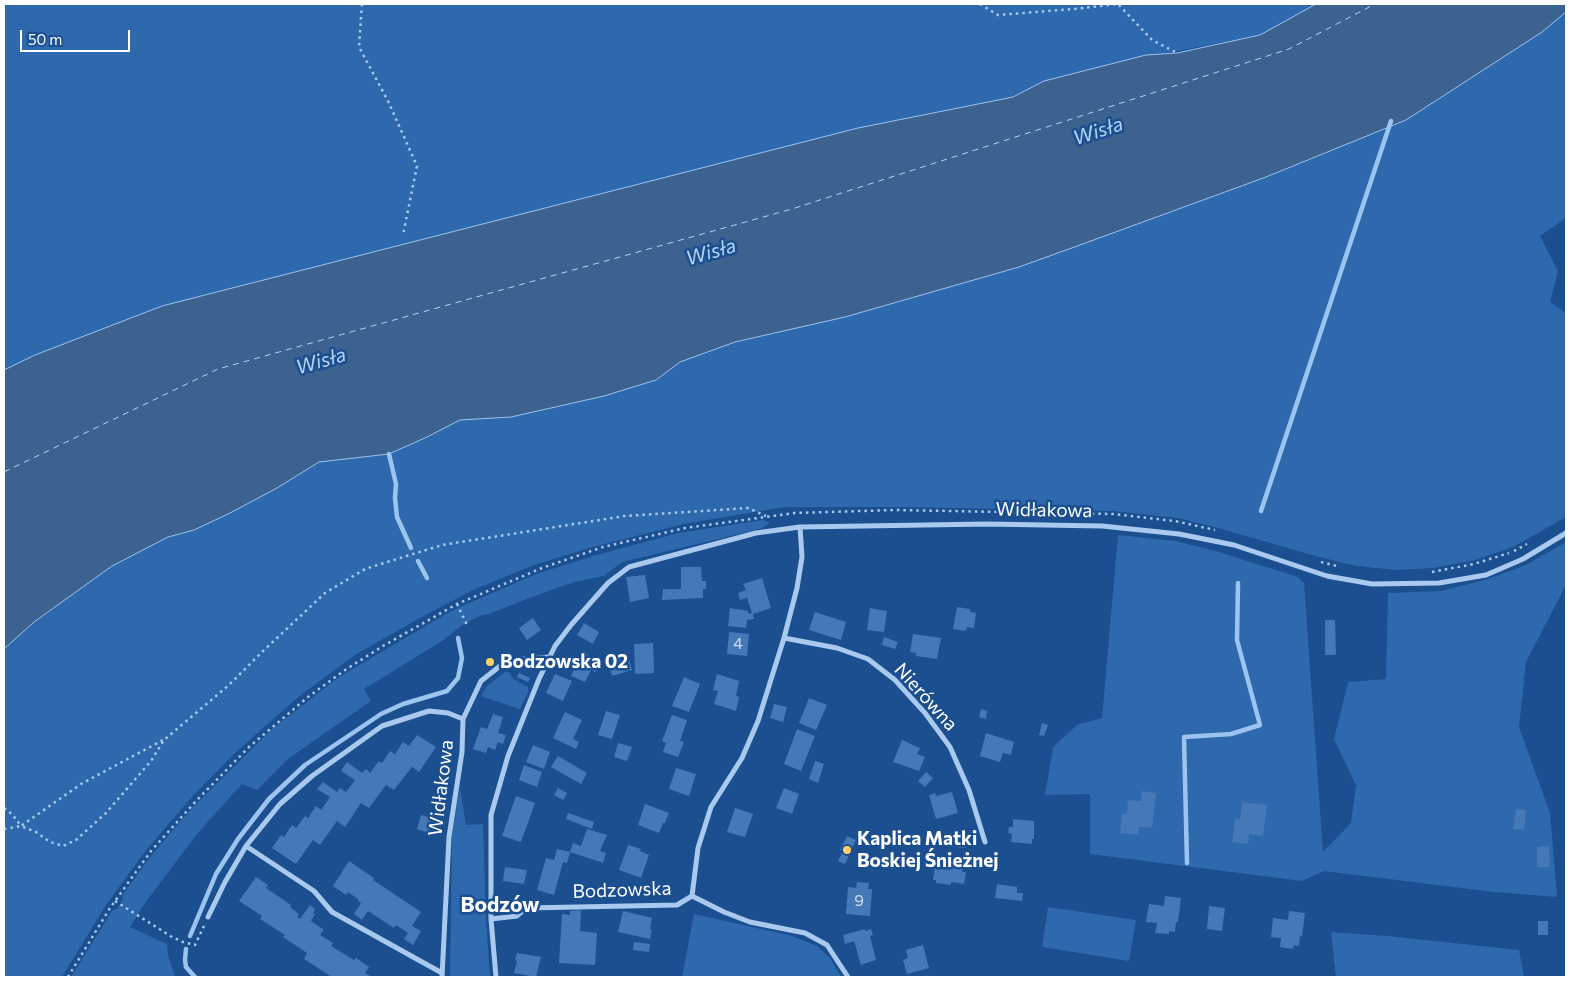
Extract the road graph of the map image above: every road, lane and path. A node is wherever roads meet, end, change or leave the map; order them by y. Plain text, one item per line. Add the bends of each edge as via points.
1 (362, 4) edge
2 (980, 4) edge
3 (1177, 53) dead end
4 (403, 235) dead end
5 (795, 513) dead end
6 (767, 517) junction
7 (800, 527) junction
8 (1566, 533) edge
9 (457, 604) junction
10 (467, 625) dead end
11 (784, 638) junction
12 (549, 657) junction
13 (463, 719) junction
14 (164, 740) junction
15 (4, 808) edge
16 (21, 826) junction
17 (4, 829) edge
18 (985, 842) dead end
19 (246, 846) junction
20 (692, 896) junction
21 (115, 901) junction
22 (208, 917) joint
23 (491, 919) junction
24 (442, 975) edge
25 (68, 977) edge
26 (496, 977) edge
27 (848, 977) edge

1 - 4 path via 359,47 417,166
2 - 3 path via 998,15 1118,4 1152,40
5 - 6 path
6 - 9 path via 684,528 603,547 542,568
6 - 14 path via 748,508 625,516 442,545 364,569 325,593 228,685
7 - 8 street, Widłakowa via 1102,526 1178,534 1234,545 1327,576 1372,584 1439,583 1486,575 1523,560
7 - 11 street via 802,557 798,588
7 - 12 street, Widłakowa via 756,533 629,567 608,582 562,636
9 - 10 path
9 - 21 path via 345,670 249,747 151,851
11 - 18 street, Nierówna via 836,648 868,660 895,680 950,747
11 - 20 street via 758,721 742,758 711,807 698,848
12 - 13 street, Widłakowa via 516,660 494,670 481,681
12 - 23 street, Widłakowa via 508,756 490,815
13 - 19 street via 429,711 382,726 293,791
13 - 24 street, Widłakowa via 462,752 449,837
14 - 16 path via 81,784
14 - 16 path via 151,761 105,814 76,840 64,846
15 - 16 path
16 - 17 path
19 - 22 street
19 - 24 street via 314,890 332,912
20 - 23 street, Bodzowska via 677,905 526,908 517,916
20 - 27 street, Bodzowska via 750,922 806,933 827,945
21 - 22 path via 172,937 195,945
21 - 25 path
23 - 26 street, Widłakowa

